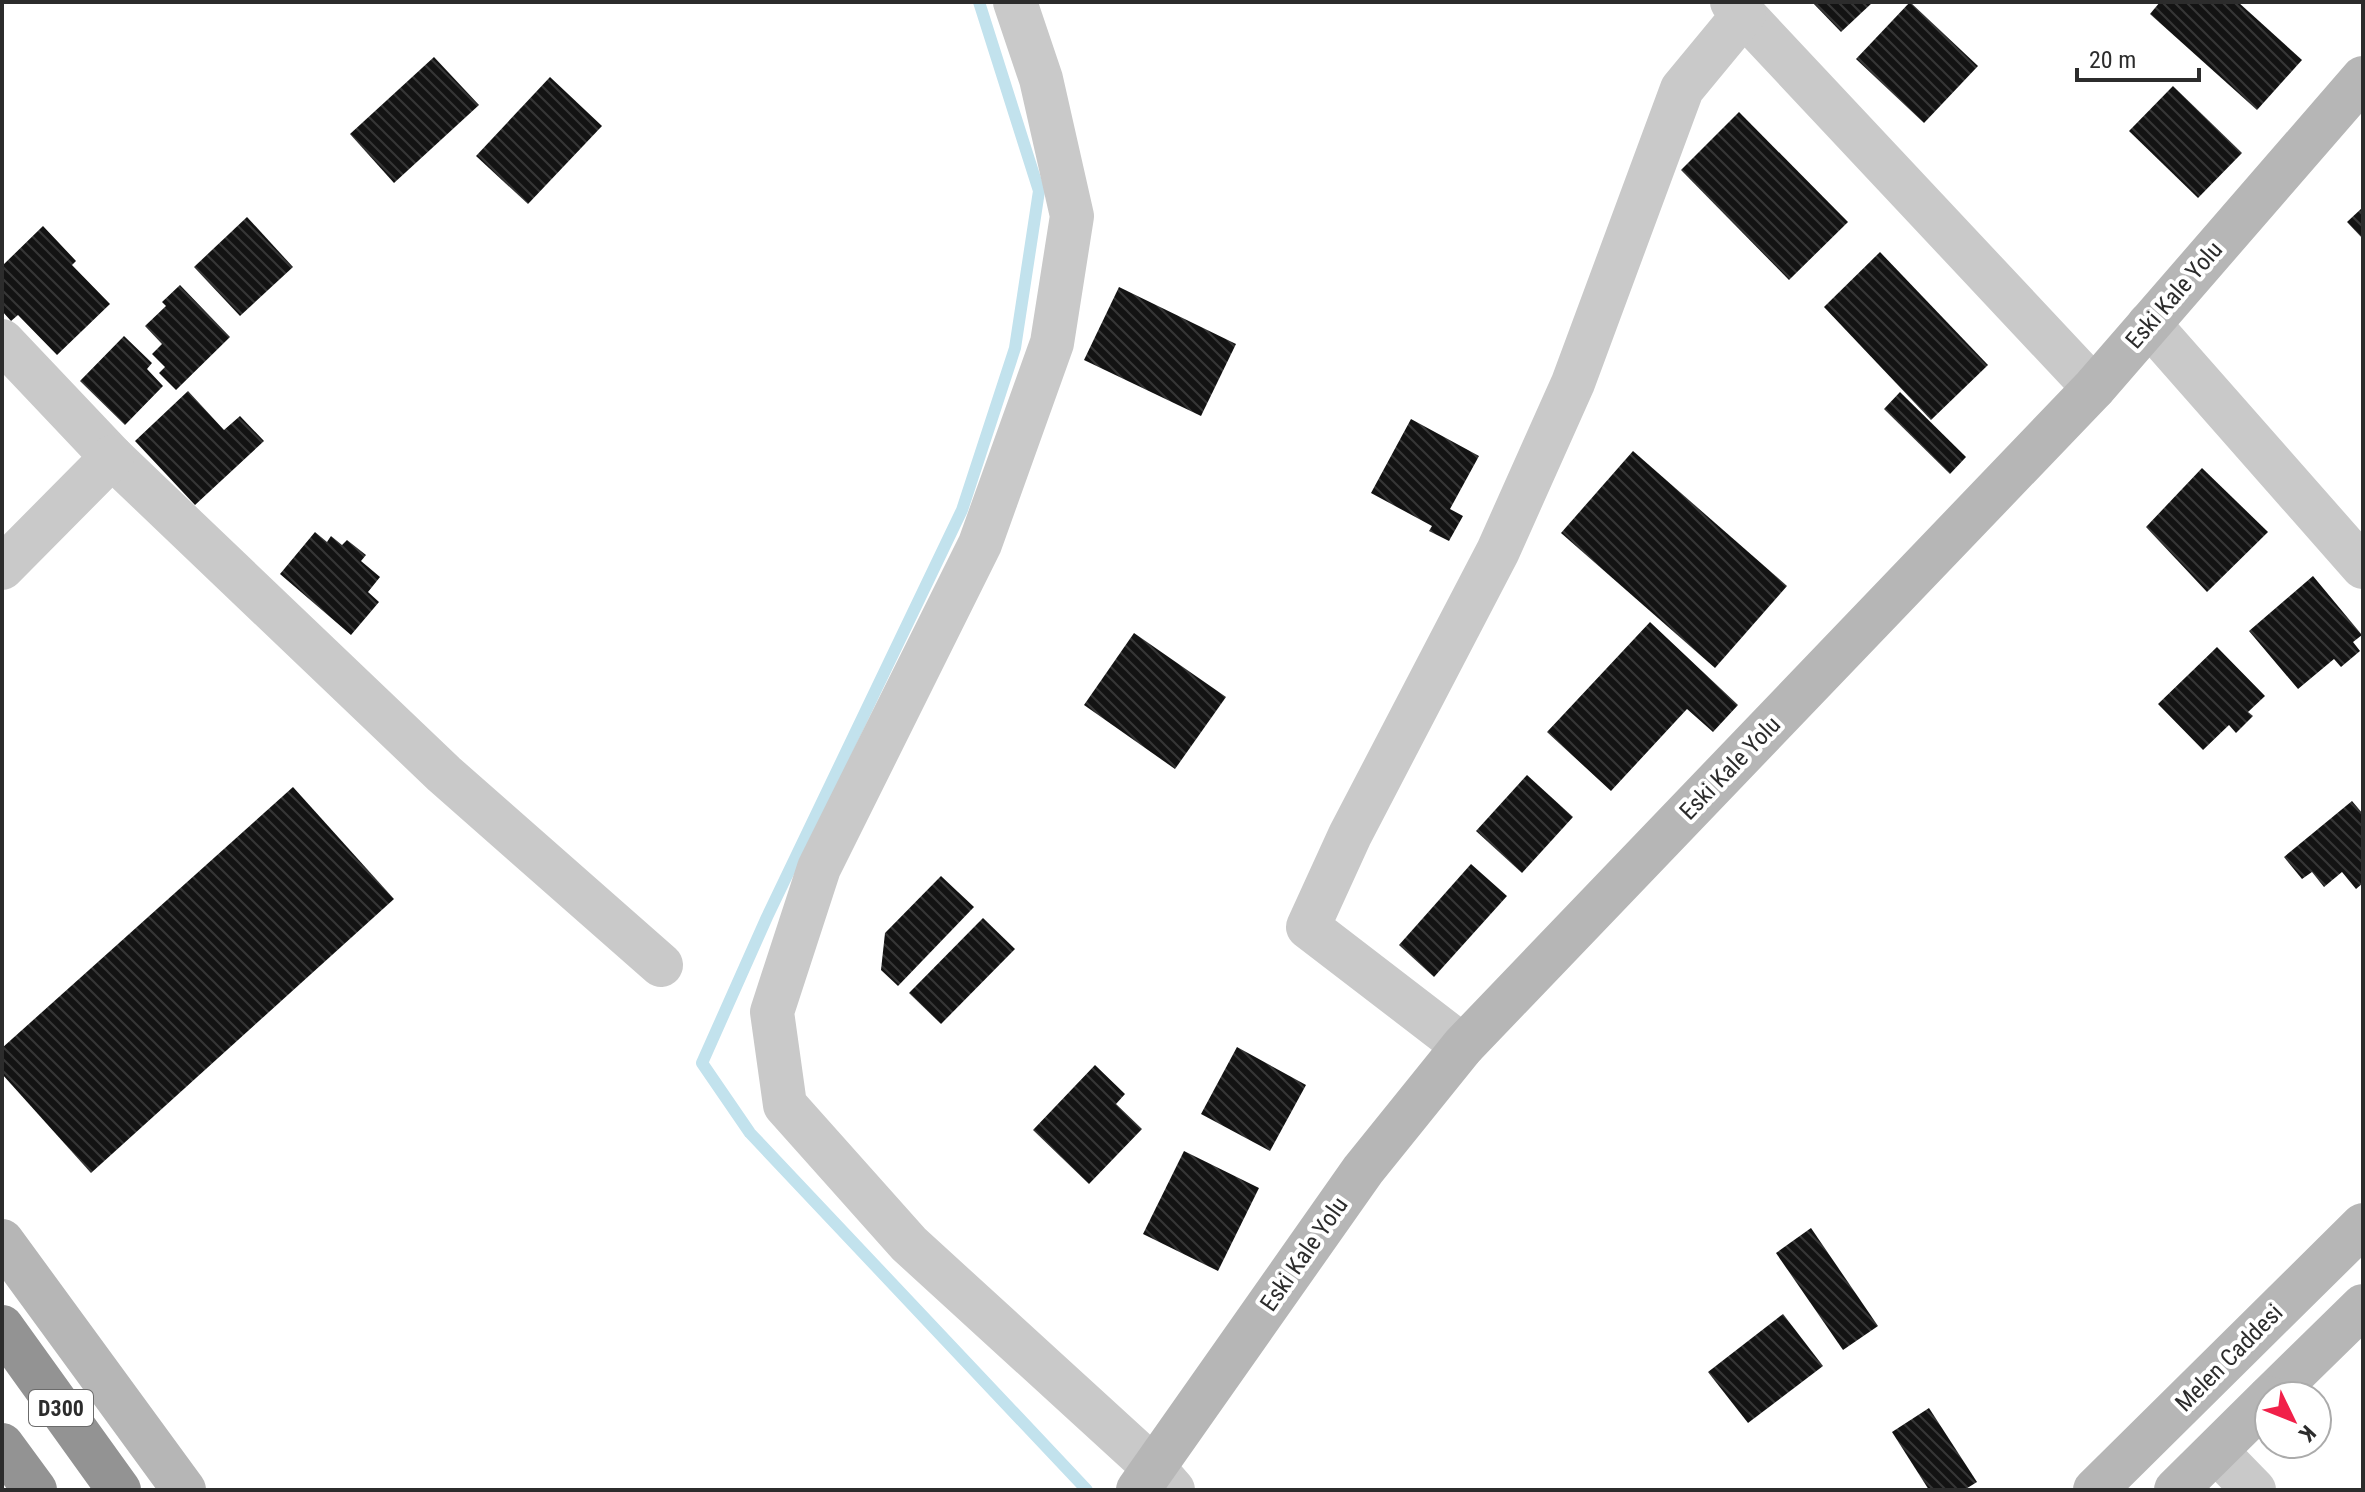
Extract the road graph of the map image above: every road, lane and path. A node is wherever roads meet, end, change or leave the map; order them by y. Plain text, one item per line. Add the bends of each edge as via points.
1 (1015, 2) edge
2 (1738, 8) edge
3 (2363, 78) edge
4 (2149, 324) junction
5 (2, 341) edge
6 (2094, 388) junction
7 (112, 457) junction
8 (2363, 567) edge
9 (2, 568) edge
10 (661, 965) dead end
11 (1463, 1046) junction
12 (2363, 1225) edge
13 (2, 1241) edge
14 (2363, 1306) edge
15 (2, 1327) edge
16 (2287, 1380) edge
17 (2253, 1414) edge
18 (2, 1445) edge
19 (2216, 1451) junction
20 (1155, 1482) edge
21 (35, 1490) edge
22 (119, 1490) edge
23 (184, 1490) edge
24 (2095, 1490) edge
25 (2176, 1490) edge
26 (2254, 1490) edge

1 - 20 street via 1041,79 1072,216 1052,343 980,544 819,868 772,1012 785,1105 909,1244
2 - 6 street
2 - 11 street via 1682,89 1573,383 1504,537 1308,927
3 - 4 street, Eski Kale Yolu
4 - 6 street, Eski Kale Yolu
4 - 8 street
5 - 7 street
6 - 11 street, Eski Kale Yolu
7 - 9 street
7 - 10 street via 444,774
11 - 20 street, Eski Kale Yolu via 1363,1170
12 - 24 street, Melen Caddesi
13 - 23 street
14 - 16 street
15 - 22 highway, D300
17 - 19 street
18 - 21 highway, D300
19 - 25 street
19 - 26 street

